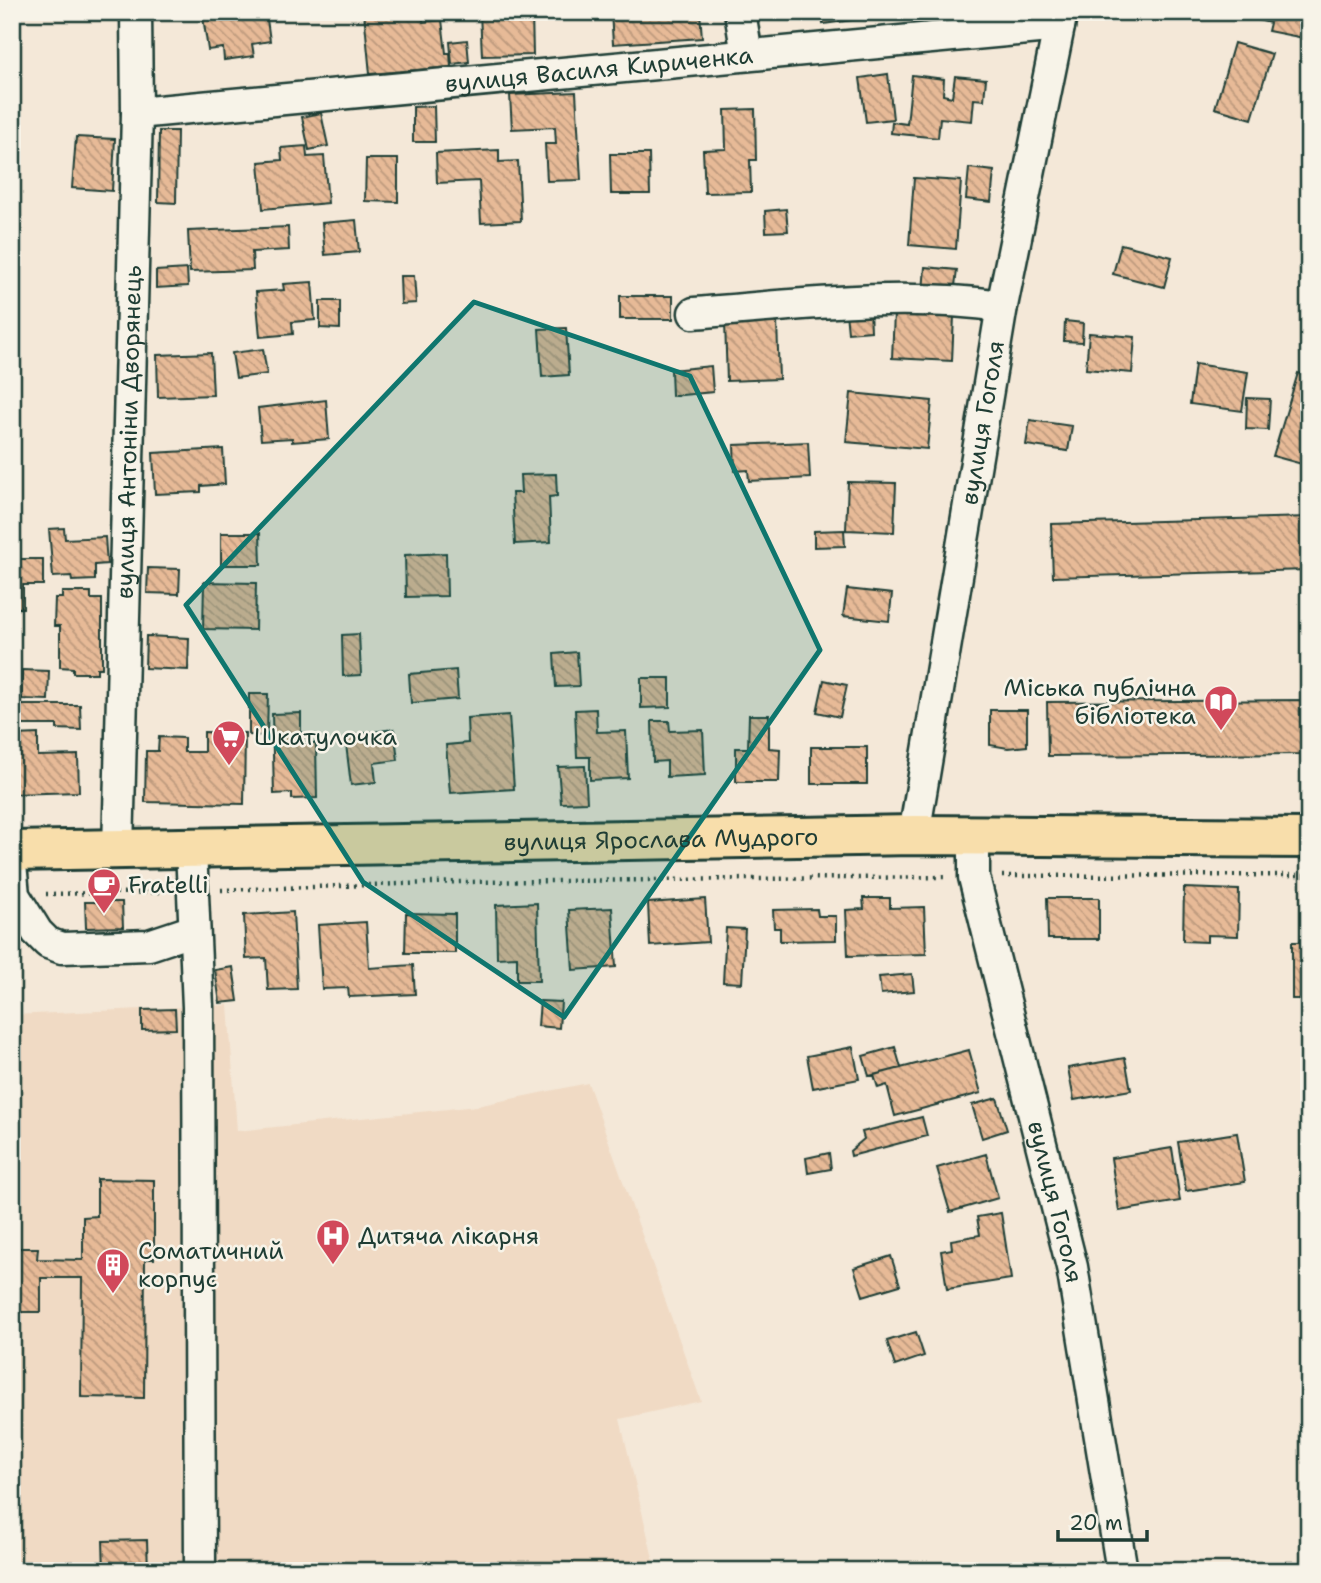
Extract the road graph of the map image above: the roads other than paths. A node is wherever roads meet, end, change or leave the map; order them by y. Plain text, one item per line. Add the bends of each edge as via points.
1 (136, 12) edge
2 (740, 12) edge
3 (1060, 19) edge
4 (747, 55) junction
5 (137, 113) junction
6 (1002, 306) junction
7 (694, 313) dead end
8 (914, 835) junction
9 (974, 836) junction
10 (1309, 838) edge
11 (191, 849) junction
12 (118, 850) junction
13 (12, 851) edge
14 (13, 885) edge
15 (194, 930) junction
16 (200, 1571) edge
17 (1122, 1571) edge

1 - 5 street, вулиця Антоніни Дворянець
2 - 4 street
3 - 4 street, вулиця Василя Кириченка
3 - 6 street, вулиця Гоголя
4 - 5 street, вулиця Василя Кириченка
5 - 12 street, вулиця Антоніни Дворянець
6 - 7 street via 858,300
6 - 8 street, вулиця Гоголя
8 - 9 main road, вулиця Ярослава Мудрого
8 - 11 main road, вулиця Ярослава Мудрого
9 - 10 main road, вулиця Ярослава Мудрого
9 - 17 street, вулиця Гоголя via 974,877 1072,1267
11 - 12 main road, вулиця Ярослава Мудрого
11 - 15 street
12 - 13 main road, вулиця Ярослава Мудрого
14 - 15 street via 37,932 62,948 149,945
15 - 16 street

